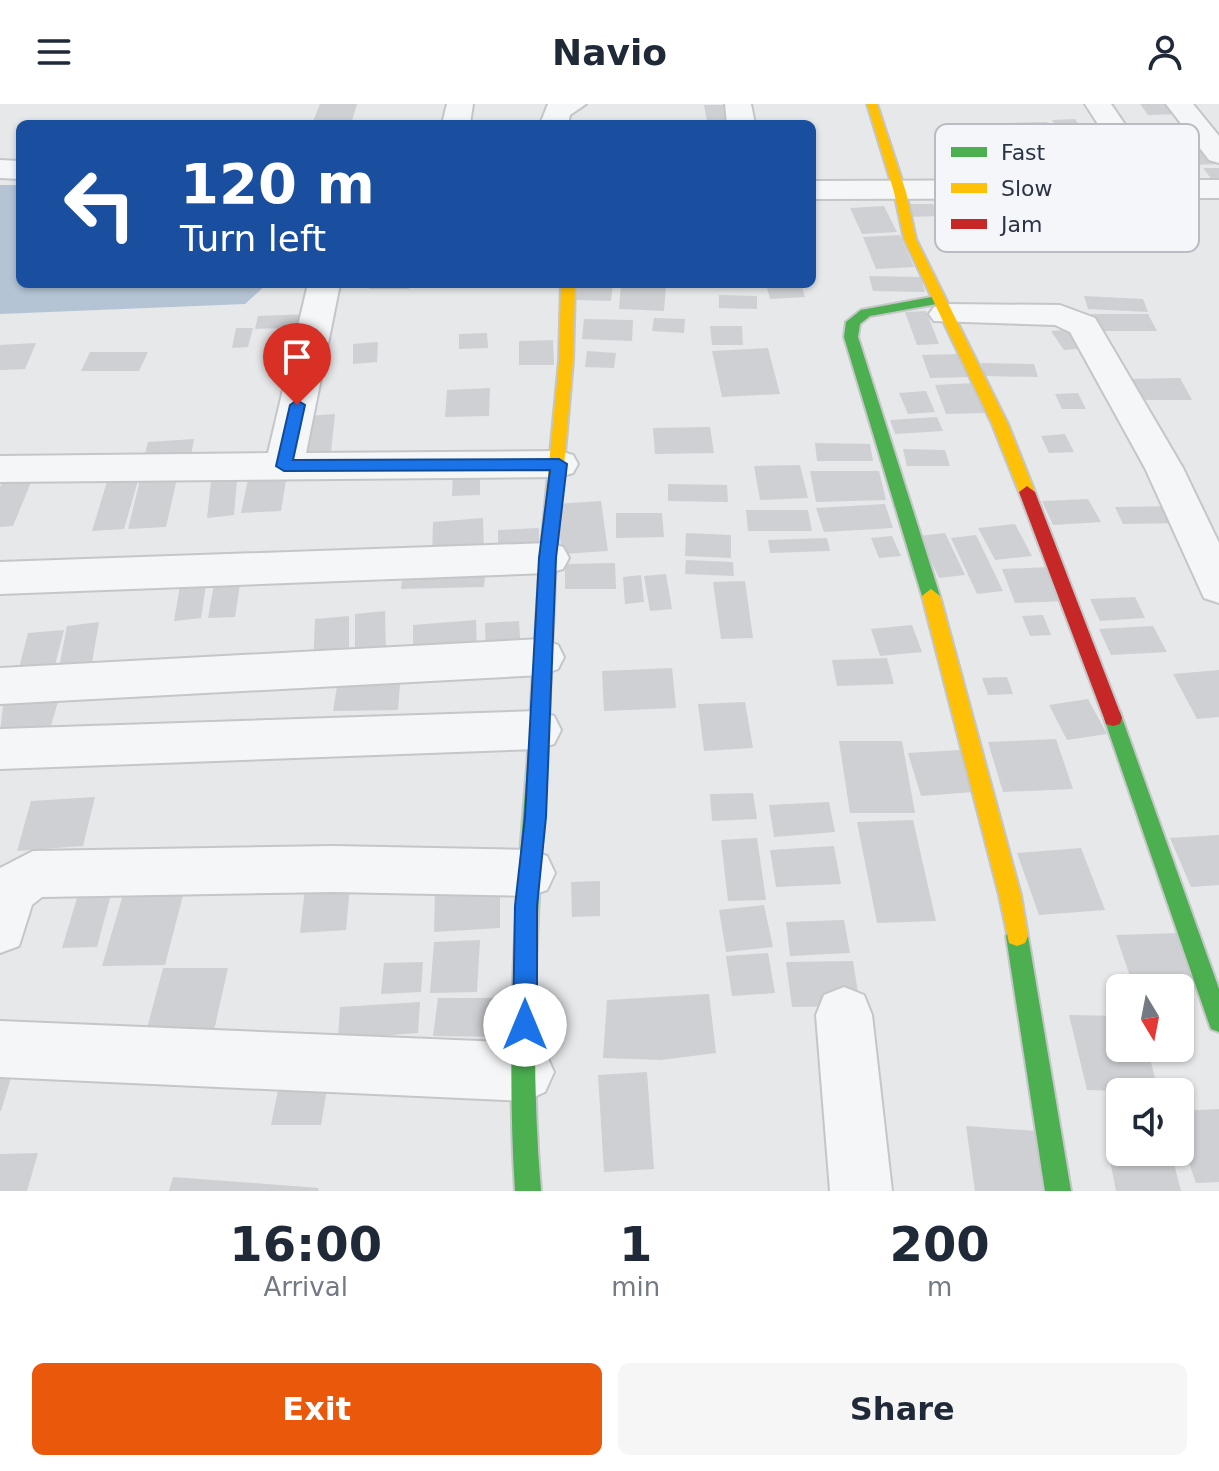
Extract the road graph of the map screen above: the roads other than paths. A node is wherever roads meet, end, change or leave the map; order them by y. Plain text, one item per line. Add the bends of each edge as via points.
1 (573, 104) edge
2 (872, 104) edge
3 (1098, 104) edge
4 (1179, 104) edge
5 (555, 120) edge
6 (1111, 124) edge
7 (1195, 124) edge
8 (1199, 129) edge
9 (1219, 154) edge
10 (1219, 189) edge
11 (816, 190) edge
12 (1199, 190) edge
13 (900, 192) junction
14 (935, 192) edge
15 (323, 288) edge
16 (568, 288) edge
17 (942, 307) junction
18 (559, 464) junction
19 (284, 466) junction
20 (0, 469) edge
21 (548, 558) junction
22 (0, 578) edge
23 (1219, 587) edge
24 (542, 657) junction
25 (0, 686) edge
26 (538, 730) junction
27 (0, 749) edge
28 (529, 873) junction
29 (0, 928) edge
30 (844, 1015) dead end
31 (1219, 1021) edge
32 (0, 1049) edge
33 (525, 1072) junction
34 (528, 1191) edge
35 (861, 1191) edge
36 (1058, 1191) edge

1 - 5 street via 558,110
2 - 13 street
3 - 6 street
4 - 7 street
8 - 9 street
10 - 12 street
11 - 13 street
13 - 14 street
13 - 17 street via 910,239
15 - 19 street
16 - 18 street
17 - 23 street via 1060,315 1083,325 1164,468
17 - 31 street via 1000,424 1083,633
17 - 36 street via 866,313 853,322 851,337 948,652 1010,895
18 - 19 street
18 - 21 street
19 - 20 street
21 - 22 street
21 - 24 street
24 - 25 street
24 - 26 street
26 - 27 street
26 - 28 street
28 - 29 street via 333,869 33,874 10,891
28 - 33 street
30 - 35 street
32 - 33 street
33 - 34 street

